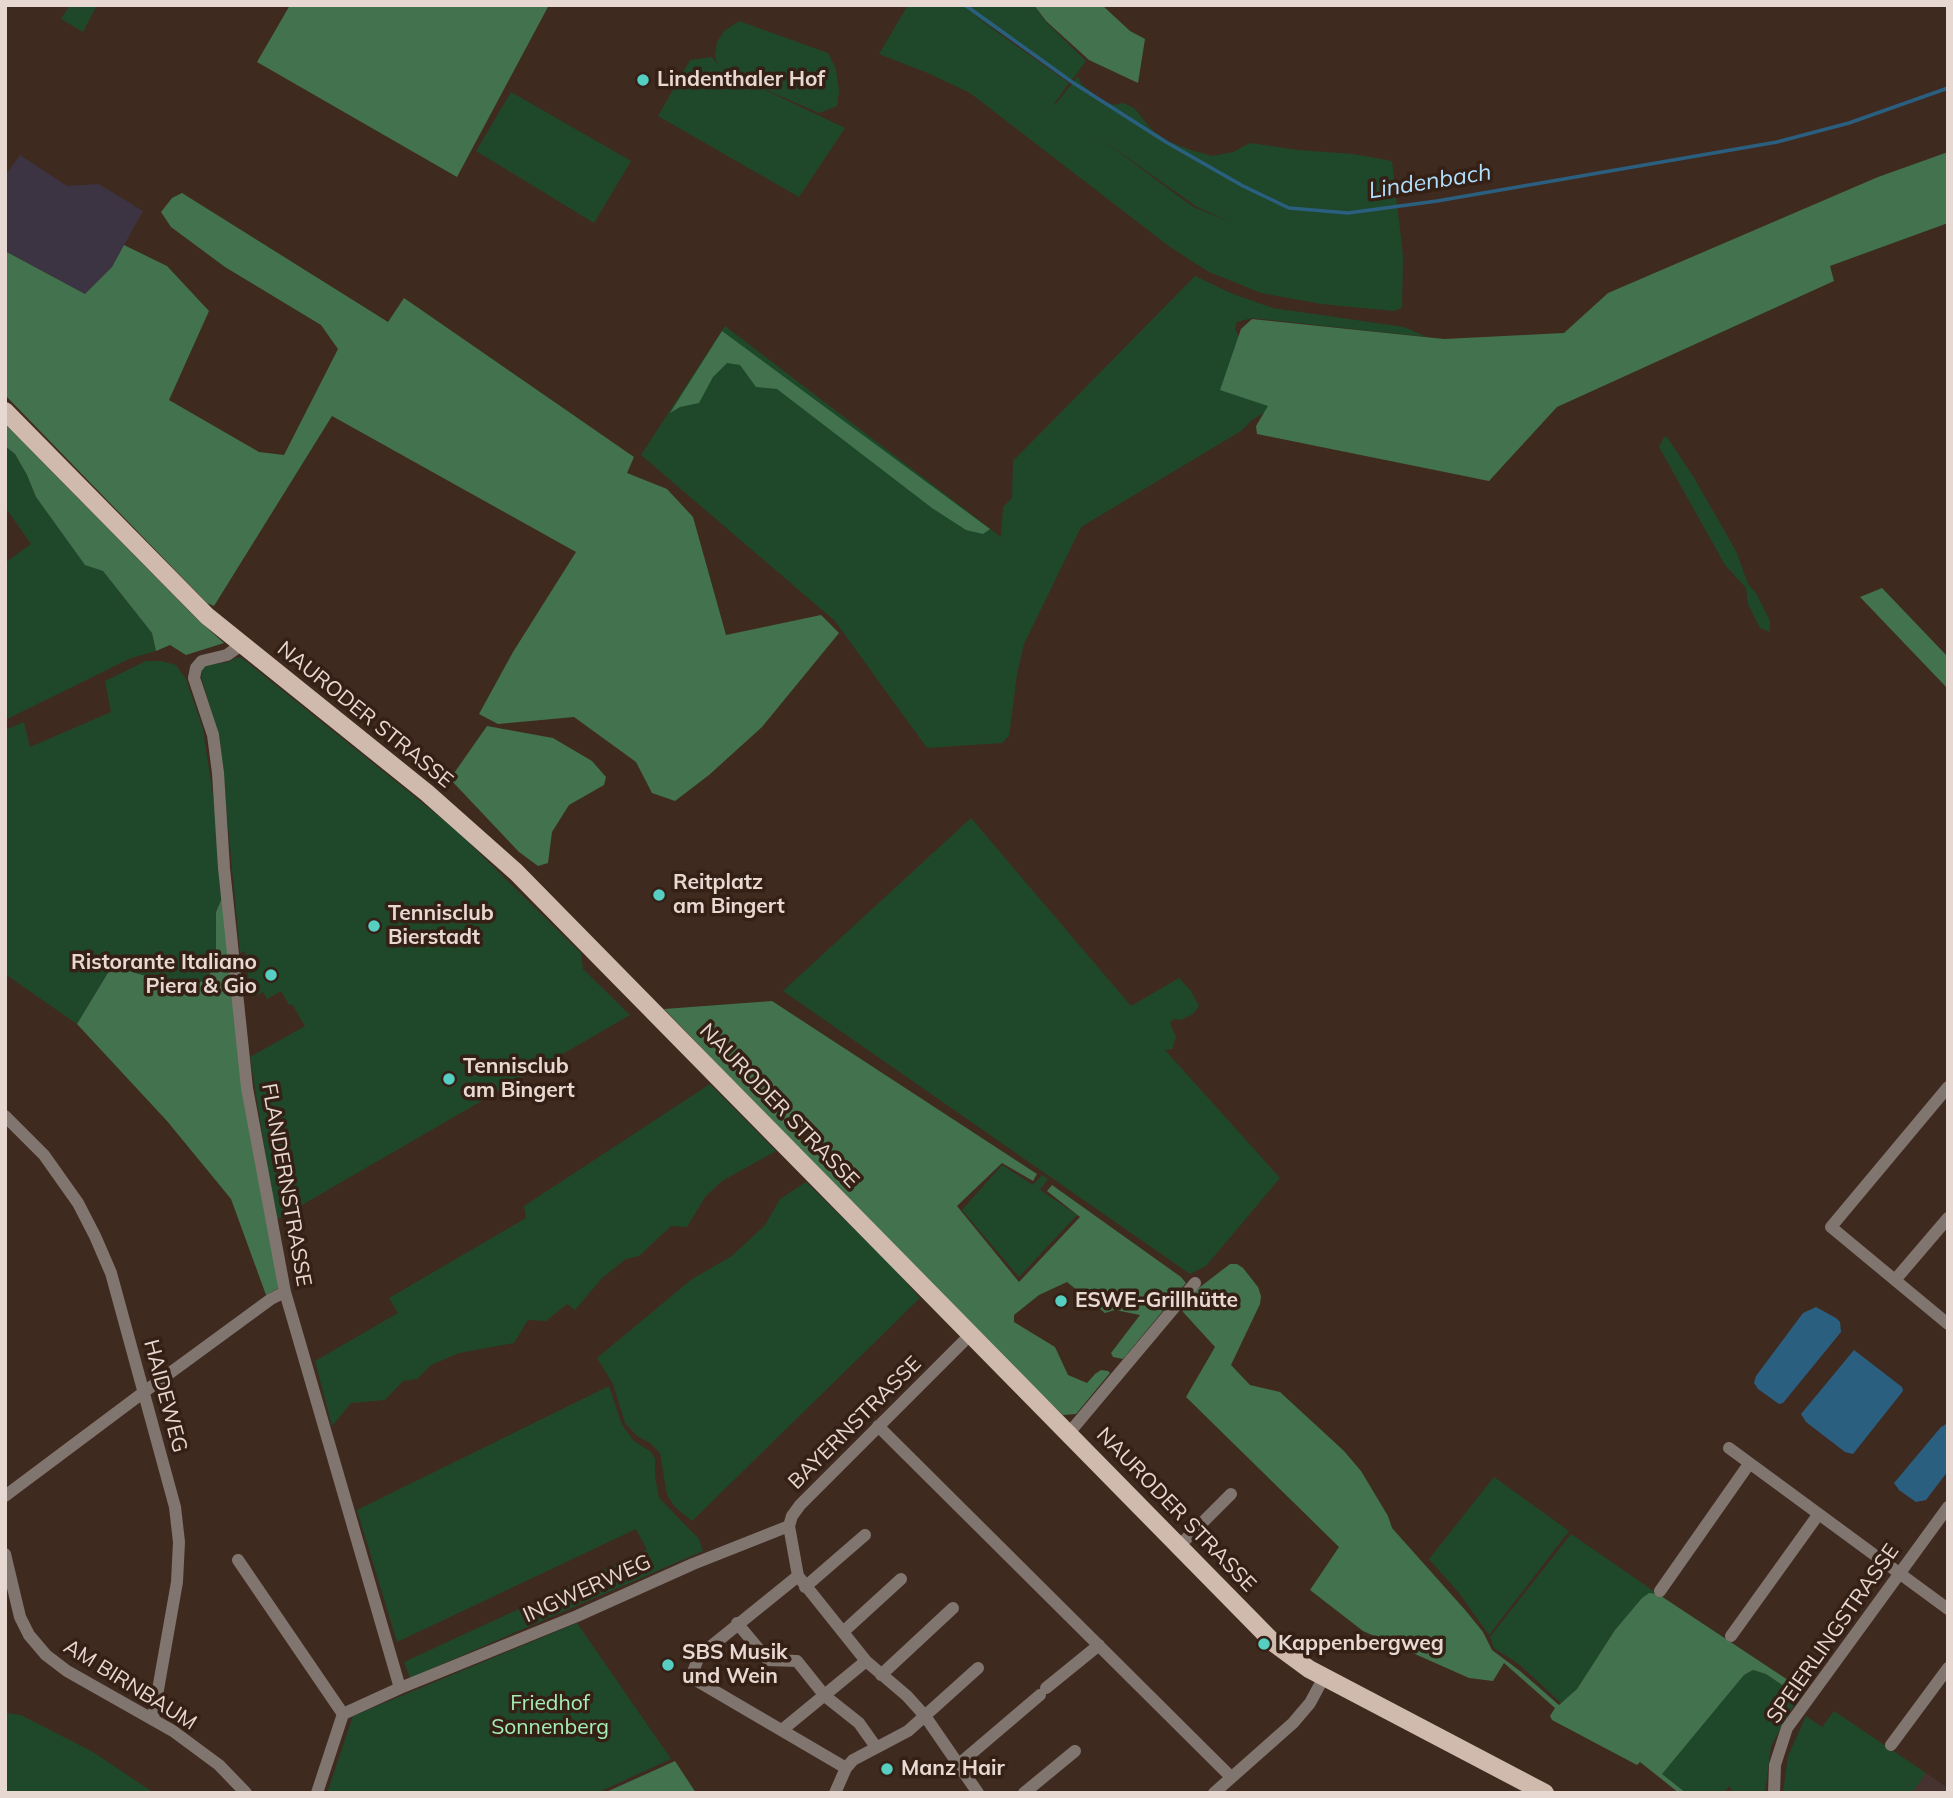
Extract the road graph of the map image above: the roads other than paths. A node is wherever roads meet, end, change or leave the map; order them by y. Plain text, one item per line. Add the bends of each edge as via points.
1 (5, 411) edge
2 (241, 645) junction
3 (1948, 1087) edge
4 (5, 1116) edge
5 (1948, 1218) edge
6 (1895, 1280) junction
7 (1195, 1283) dead end
8 (285, 1292) junction
9 (1948, 1324) edge
10 (971, 1335) junction
11 (144, 1392) junction
12 (878, 1426) junction
13 (1069, 1433) junction
14 (1729, 1448) dead end
15 (1749, 1464) junction
16 (1231, 1494) dead end
17 (5, 1496) edge
18 (1948, 1507) edge
19 (1818, 1515) junction
20 (789, 1526) junction
21 (865, 1535) dead end
22 (1180, 1545) junction
23 (5, 1553) edge
24 (238, 1560) dead end
25 (1899, 1573) junction
26 (901, 1579) dead end
27 (802, 1582) junction
28 (1660, 1591) dead end
29 (954, 1608) dead end
30 (1948, 1609) edge
31 (737, 1623) junction
32 (843, 1632) junction
33 (1731, 1636) dead end
34 (1099, 1645) junction
35 (866, 1661) junction
36 (978, 1668) dead end
37 (1948, 1668) edge
38 (881, 1675) junction
39 (1324, 1678) junction
40 (400, 1688) junction
41 (825, 1696) junction
42 (343, 1714) junction
43 (925, 1716) junction
44 (153, 1718) junction
45 (782, 1730) junction
46 (1891, 1745) dead end
47 (876, 1747) junction
48 (1075, 1751) dead end
49 (959, 1763) junction
50 (846, 1768) junction
51 (1231, 1777) junction
52 (246, 1793) edge
53 (317, 1793) edge
54 (835, 1793) edge
55 (978, 1793) edge
56 (1024, 1793) edge
57 (1214, 1793) edge
58 (1545, 1793) edge
59 (1774, 1793) edge

1 - 2 main road, NAURODER STRASSE via 187,598
2 - 8 street, FLANDERNSTRASSE via 227,655 202,661 194,678 213,735 247,1088
2 - 10 main road, NAURODER STRASSE via 427,793 516,872
3 - 6 street via 1831,1227
4 - 11 street, HAIDEWEG via 44,1155 95,1236 111,1273
5 - 6 street
6 - 9 street
7 - 13 street
8 - 11 street
8 - 40 street, FLANDERNSTRASSE
10 - 12 street, BAYERNSTRASSE
10 - 13 main road, NAURODER STRASSE
11 - 17 street
11 - 44 street, HAIDEWEG via 175,1507 179,1542 177,1582
12 - 20 street, BAYERNSTRASSE via 800,1505
12 - 34 street
13 - 22 main road, NAURODER STRASSE
14 - 15 street
15 - 19 street
15 - 28 street
16 - 22 street
18 - 25 street, SPEIERLINGSTRASSE
19 - 25 street
19 - 33 street
20 - 27 street
20 - 40 street, INGWERWEG
21 - 27 street
22 - 39 main road, NAURODER STRASSE via 1275,1644
23 - 44 street, AM BIRNBAUM via 20,1617 46,1655
24 - 42 street
25 - 30 street
25 - 59 street, SPEIERLINGSTRASSE via 1787,1728 1775,1765
26 - 32 street
27 - 31 street
27 - 32 street
29 - 38 street
31 - 41 street via 768,1660 797,1661
31 - 45 street via 699,1656 694,1679
32 - 35 street
34 - 49 street
34 - 51 street
35 - 38 street
35 - 41 street
36 - 43 street
37 - 46 street
38 - 43 street
39 - 51 street via 1293,1723
39 - 58 main road, NAURODER STRASSE
40 - 42 street
41 - 45 street
41 - 47 street via 859,1723
42 - 53 street
43 - 47 street
43 - 49 street
44 - 52 street, AM BIRNBAUM via 219,1765
45 - 50 street
47 - 50 street
48 - 56 street
49 - 55 street
50 - 54 street
51 - 57 street

